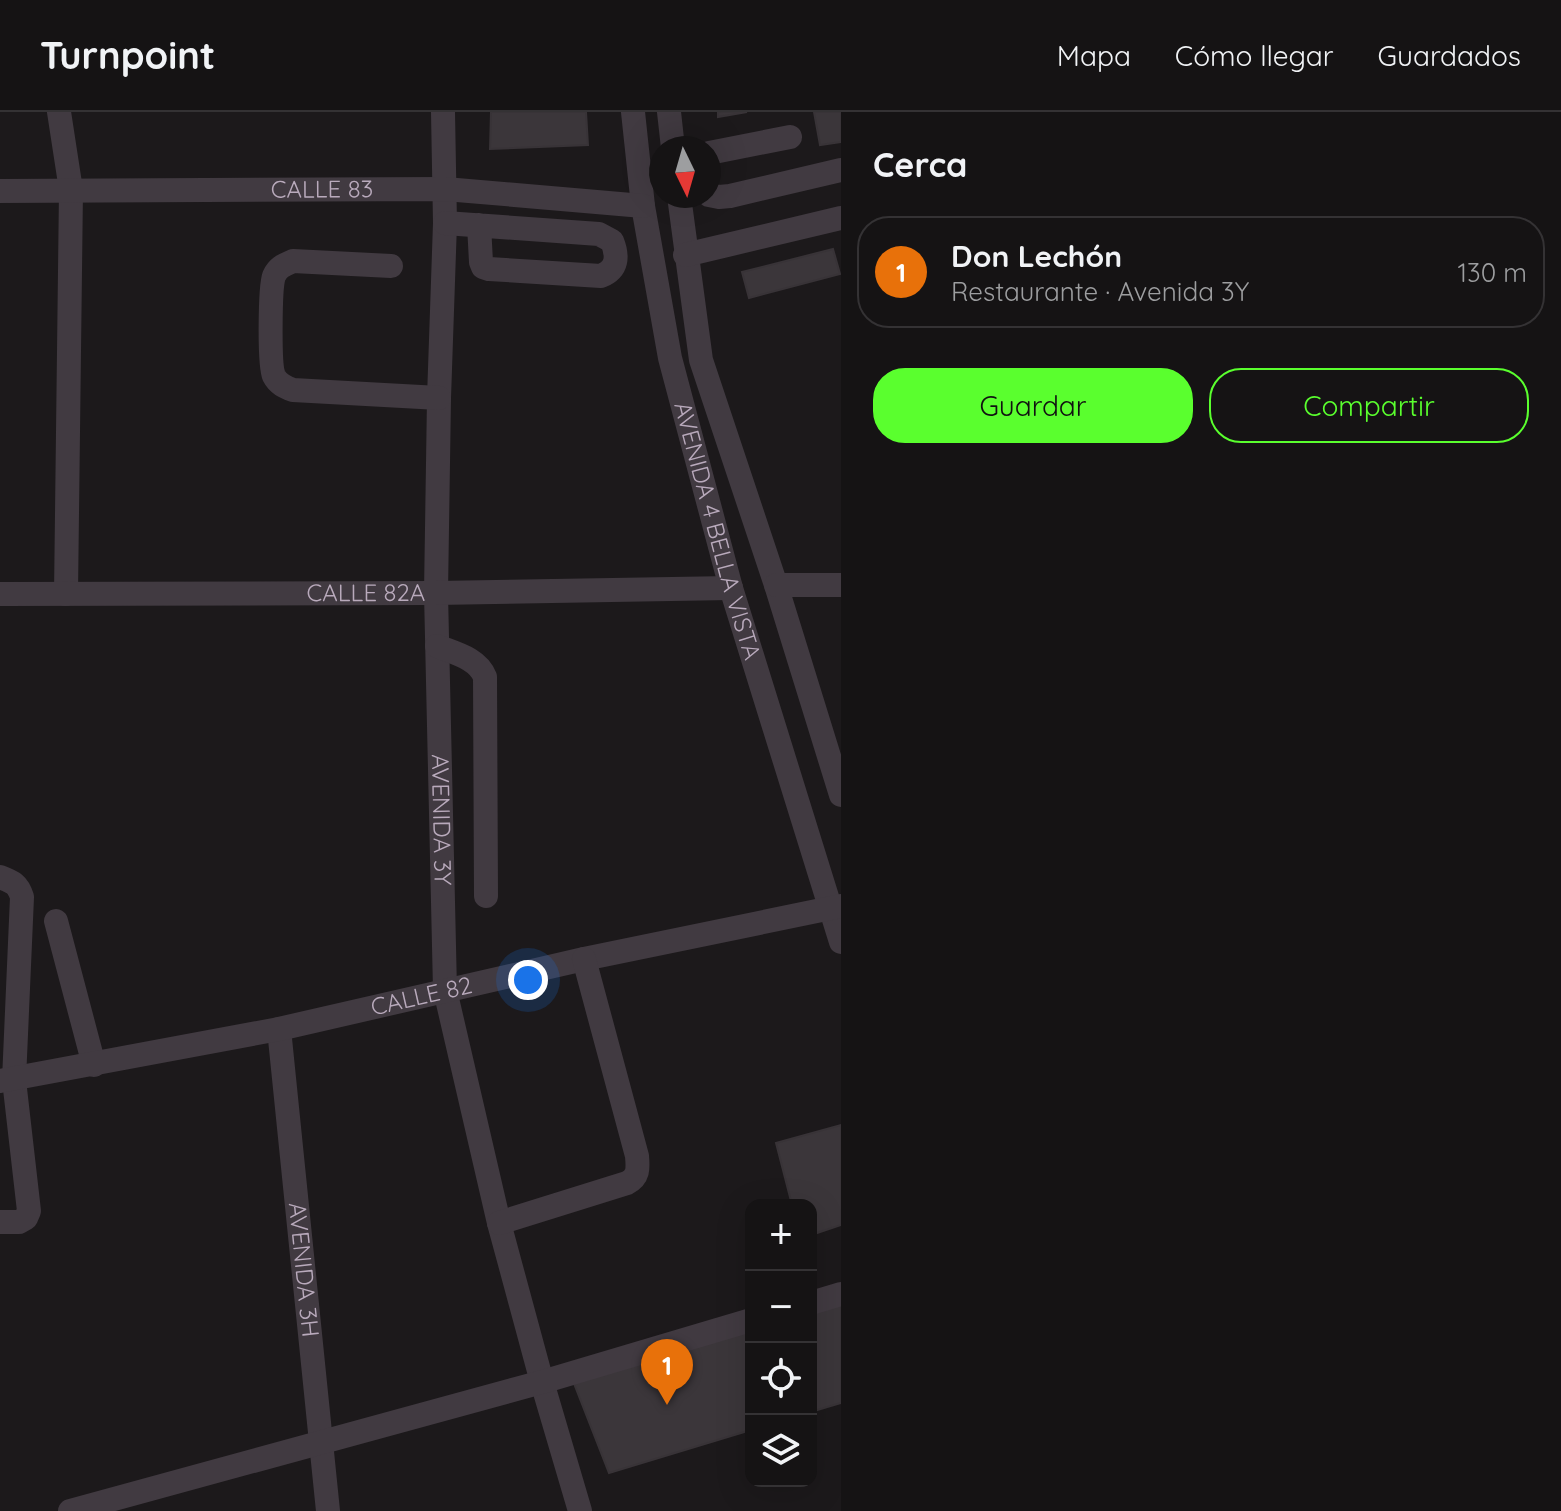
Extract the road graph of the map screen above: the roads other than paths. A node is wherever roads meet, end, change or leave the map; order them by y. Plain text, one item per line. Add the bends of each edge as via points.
1 (59, 112) edge
2 (443, 112) edge
3 (633, 112) edge
4 (669, 112) edge
5 (672, 136) edge
6 (790, 137) dead end
7 (721, 151) edge
8 (841, 170) edge
9 (445, 189) junction
10 (71, 190) junction
11 (0, 191) edge
12 (721, 197) edge
13 (643, 206) junction
14 (680, 208) edge
15 (841, 218) edge
16 (445, 223) junction
17 (479, 225) junction
18 (685, 255) junction
19 (391, 266) dead end
20 (439, 398) junction
21 (776, 585) junction
22 (841, 585) edge
23 (731, 588) junction
24 (436, 593) junction
25 (0, 594) edge
26 (66, 594) junction
27 (437, 646) junction
28 (841, 795) edge
29 (0, 877) edge
30 (486, 896) dead end
31 (835, 907) edge
32 (56, 921) dead end
33 (841, 942) edge
34 (584, 959) junction
35 (445, 990) junction
36 (279, 1029) junction
37 (94, 1065) junction
38 (7, 1081) edge
39 (0, 1222) edge
40 (499, 1223) junction
41 (841, 1294) edge
42 (817, 1301) edge
43 (745, 1322) edge
44 (542, 1382) junction
45 (321, 1443) junction
46 (70, 1511) edge
47 (328, 1511) edge
48 (580, 1511) edge

1 - 10 street
2 - 9 street, AVENIDA 3Y
3 - 13 street, AVENIDA 4 BELLA VISTA
4 - 5 street
6 - 7 street
8 - 12 street
9 - 10 street, CALLE 83
9 - 13 street, CALLE 83
9 - 16 street, AVENIDA 3Y
10 - 11 street, CALLE 83
10 - 26 street
13 - 23 street, AVENIDA 4 BELLA VISTA via 670,358
14 - 18 street, AVENIDA 4 BELLA VISTA
15 - 18 street
16 - 17 street
16 - 20 street, AVENIDA 3Y
17 - 17 street via 606,236 616,251 615,266 601,276 489,269 481,262
18 - 21 street, AVENIDA 4 BELLA VISTA via 701,360
19 - 20 street via 293,261 280,266 273,279 273,375 293,390
20 - 24 street, AVENIDA 3Y
21 - 22 street
21 - 28 street, AVENIDA 4 BELLA VISTA
23 - 24 street, CALLE 82A
23 - 31 street, AVENIDA 4 BELLA VISTA
24 - 26 street, CALLE 82A
24 - 27 street, AVENIDA 3Y
25 - 26 street, CALLE 82A
27 - 30 street via 476,663 485,677
27 - 35 street, AVENIDA 3Y
29 - 38 street via 20,888 22,897
31 - 33 street, AVENIDA 4 BELLA VISTA
31 - 34 street, CALLE 82
32 - 37 street
34 - 35 street, CALLE 82
34 - 40 street via 638,1170 627,1183
35 - 36 street, CALLE 82
35 - 40 street, AVENIDA 3Y
36 - 37 street, CALLE 82
36 - 45 street, AVENIDA 3H
37 - 38 street, CALLE 82
38 - 39 street via 29,1211 19,1222
40 - 44 street, AVENIDA 3Y
41 - 42 street
43 - 44 street
44 - 45 street
44 - 48 street, AVENIDA 3Y
45 - 46 street
45 - 47 street, AVENIDA 3H

